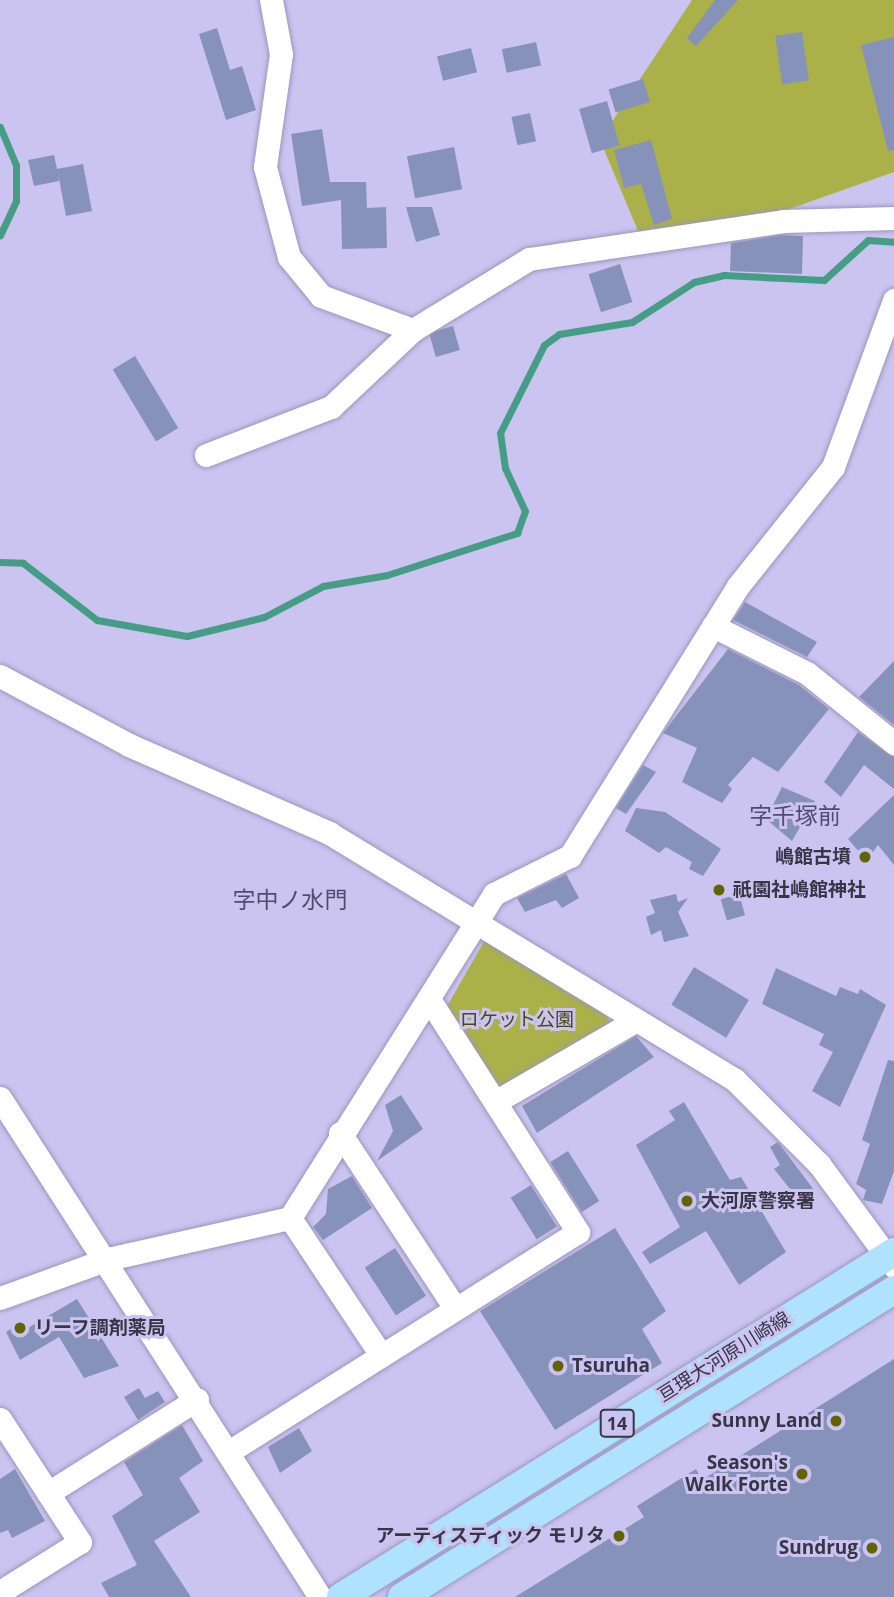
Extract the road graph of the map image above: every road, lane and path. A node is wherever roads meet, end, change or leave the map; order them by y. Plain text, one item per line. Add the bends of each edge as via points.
1 (271, 0) edge
2 (894, 218) edge
3 (894, 300) edge
4 (413, 330) junction
5 (206, 455) dead end
6 (713, 626) junction
7 (0, 676) edge
8 (894, 743) edge
9 (478, 922) junction
10 (430, 1000) junction
11 (635, 1021) junction
12 (0, 1098) edge
13 (495, 1102) junction
14 (340, 1133) junction
15 (290, 1217) junction
16 (892, 1258) edge
17 (108, 1259) junction
18 (894, 1290) edge
19 (0, 1298) edge
20 (455, 1308) junction
21 (381, 1354) junction
22 (197, 1399) junction
23 (0, 1419) edge
24 (230, 1451) junction
25 (48, 1493) junction
26 (0, 1592) edge
27 (320, 1597) edge
28 (341, 1597) edge
29 (402, 1597) edge

1 - 4 street via 281,54 265,167 289,257 321,296
2 - 4 street via 783,221 571,248 496,276
3 - 6 street via 834,467
4 - 5 street via 331,407
6 - 8 street via 807,673
6 - 9 street via 570,856 494,894
7 - 9 street via 129,745 329,834
9 - 10 street
9 - 11 street
10 - 13 street
10 - 14 street
11 - 13 street
11 - 16 street via 736,1080 819,1164
12 - 17 street
13 - 20 street via 578,1232
14 - 15 street
14 - 20 street
15 - 17 street
15 - 21 street
16 - 28 main road, 亘理大河原川崎線 / 14
17 - 19 street
17 - 22 street
18 - 29 main road, 亘理大河原川崎線 / 14
20 - 21 street
21 - 24 street
22 - 24 street
22 - 25 street
23 - 25 street
24 - 27 street
25 - 26 street via 80,1542

